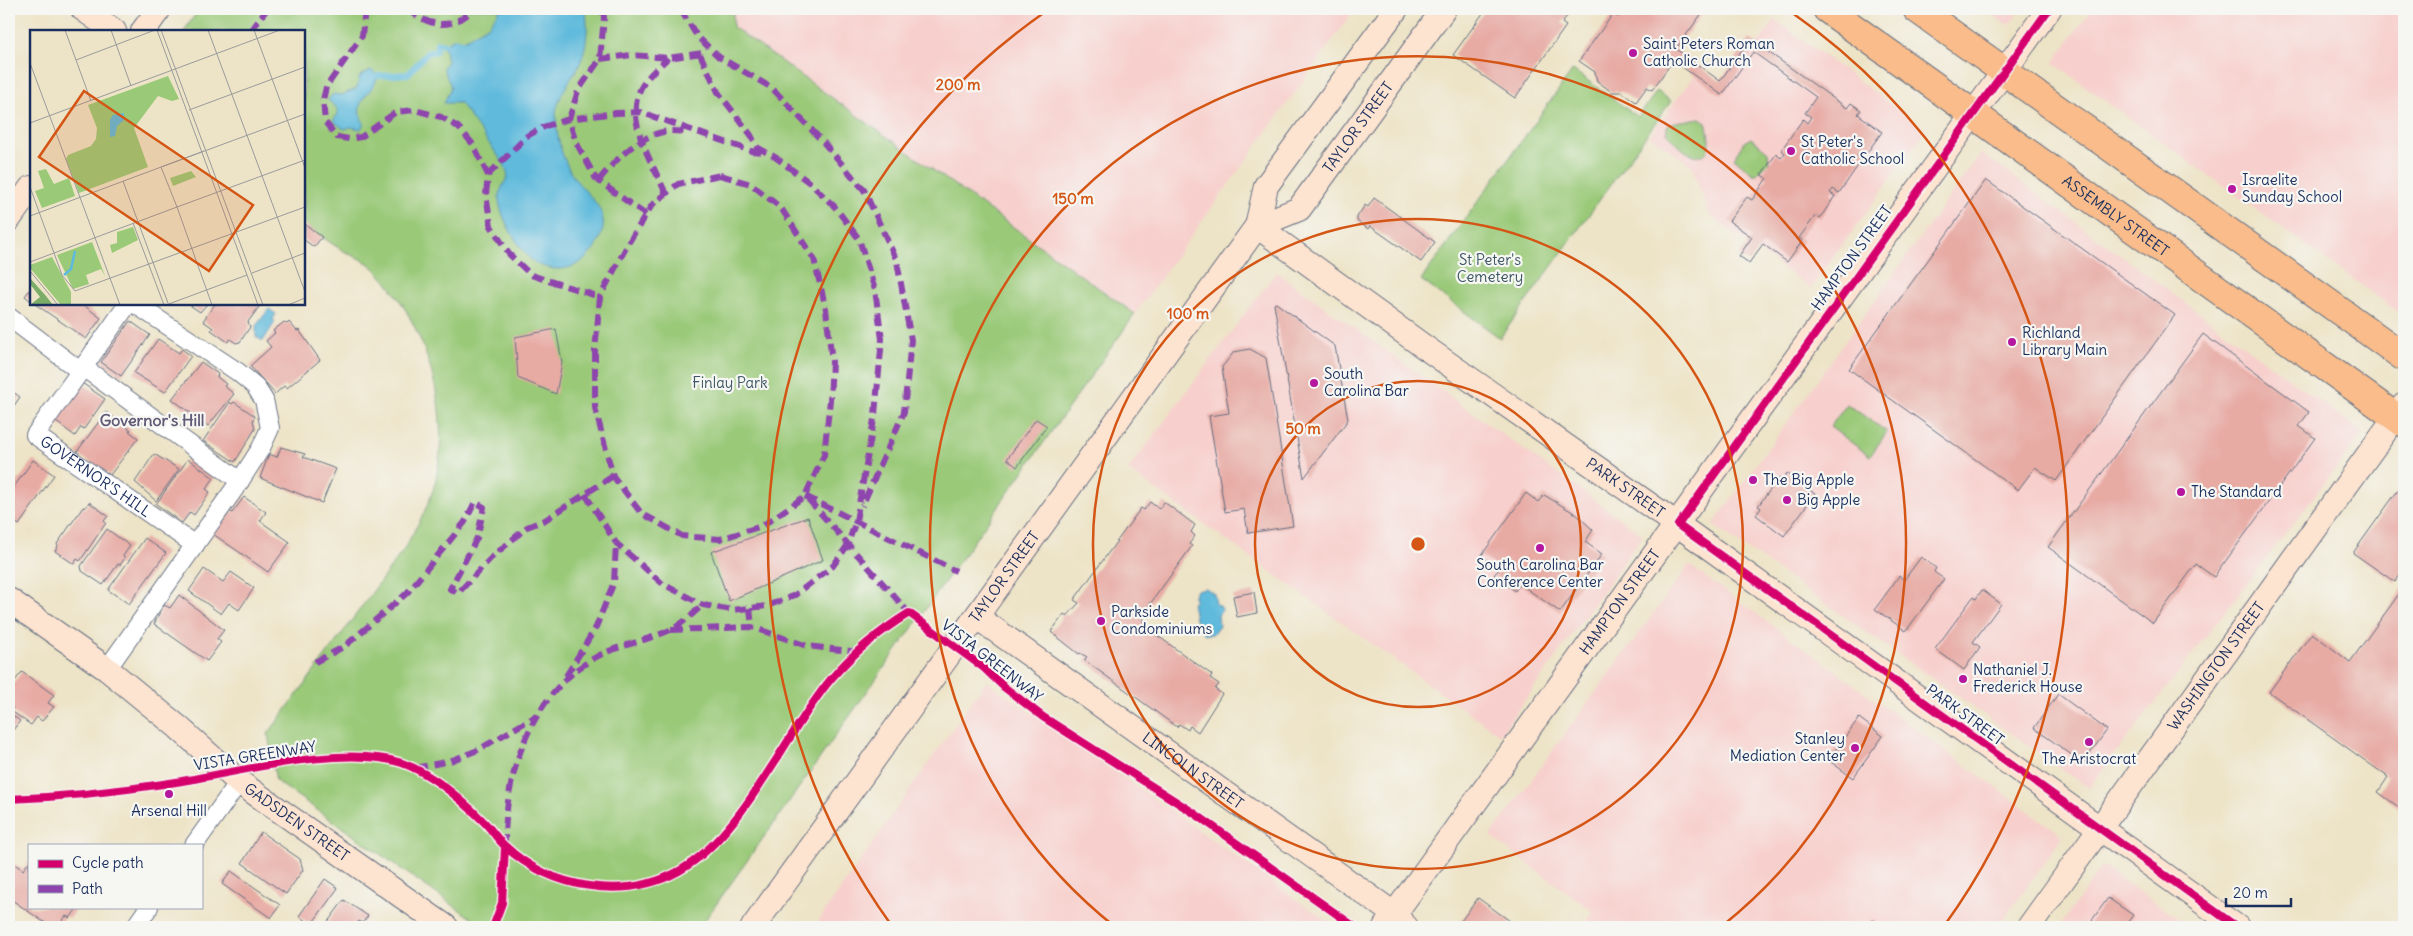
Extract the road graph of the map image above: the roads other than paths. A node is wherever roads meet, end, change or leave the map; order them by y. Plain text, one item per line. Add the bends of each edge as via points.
1 (83, 9) edge
2 (159, 9) edge
3 (1396, 9) edge
4 (1444, 9) edge
5 (1827, 9) edge
6 (1917, 9) edge
7 (2049, 9) edge
8 (113, 30) edge
9 (144, 30) edge
10 (2004, 70) junction
11 (1972, 113) junction
12 (30, 189) edge
13 (9, 219) edge
14 (1257, 226) junction
15 (127, 305) edge
16 (136, 305) edge
17 (9, 317) edge
18 (2404, 357) edge
19 (81, 369) junction
20 (2401, 415) edge
21 (240, 481) junction
22 (1678, 525) junction
23 (195, 545) junction
24 (9, 600) edge
25 (977, 616) junction
26 (107, 669) junction
27 (239, 782) junction
28 (2099, 829) junction
29 (195, 844) edge
30 (148, 908) edge
31 (1395, 923) edge
32 (135, 927) edge
33 (446, 927) edge
34 (753, 927) edge
35 (2028, 927) edge
36 (2237, 927) edge

1 - 8 street
2 - 9 street
3 - 14 street, TAYLOR STREET via 1266,186
4 - 14 street, TAYLOR STREET via 1299,209
5 - 11 main road, ASSEMBLY STREET
6 - 10 main road
7 - 10 street, HAMPTON STREET
10 - 11 street, HAMPTON STREET
10 - 18 main road
11 - 20 main road, ASSEMBLY STREET
11 - 22 street, HAMPTON STREET
12 - 13 street
14 - 22 street, PARK STREET
14 - 25 street, TAYLOR STREET
15 - 19 street, GOVERNOR'S HILL
16 - 21 street via 238,372 255,386 264,400 270,428
17 - 19 street
19 - 21 street
19 - 23 street, GOVERNOR'S HILL via 35,435
20 - 28 street, WASHINGTON STREET
21 - 23 street
22 - 28 street, PARK STREET
22 - 31 street, HAMPTON STREET via 1620,599
23 - 26 street
24 - 26 street, GADSDEN STREET
25 - 31 street, LINCOLN STREET
25 - 34 street, TAYLOR STREET
26 - 27 street, GADSDEN STREET via 178,726
27 - 29 street
27 - 33 street, GADSDEN STREET
28 - 35 street, WASHINGTON STREET
28 - 36 street, PARK STREET
30 - 32 street

